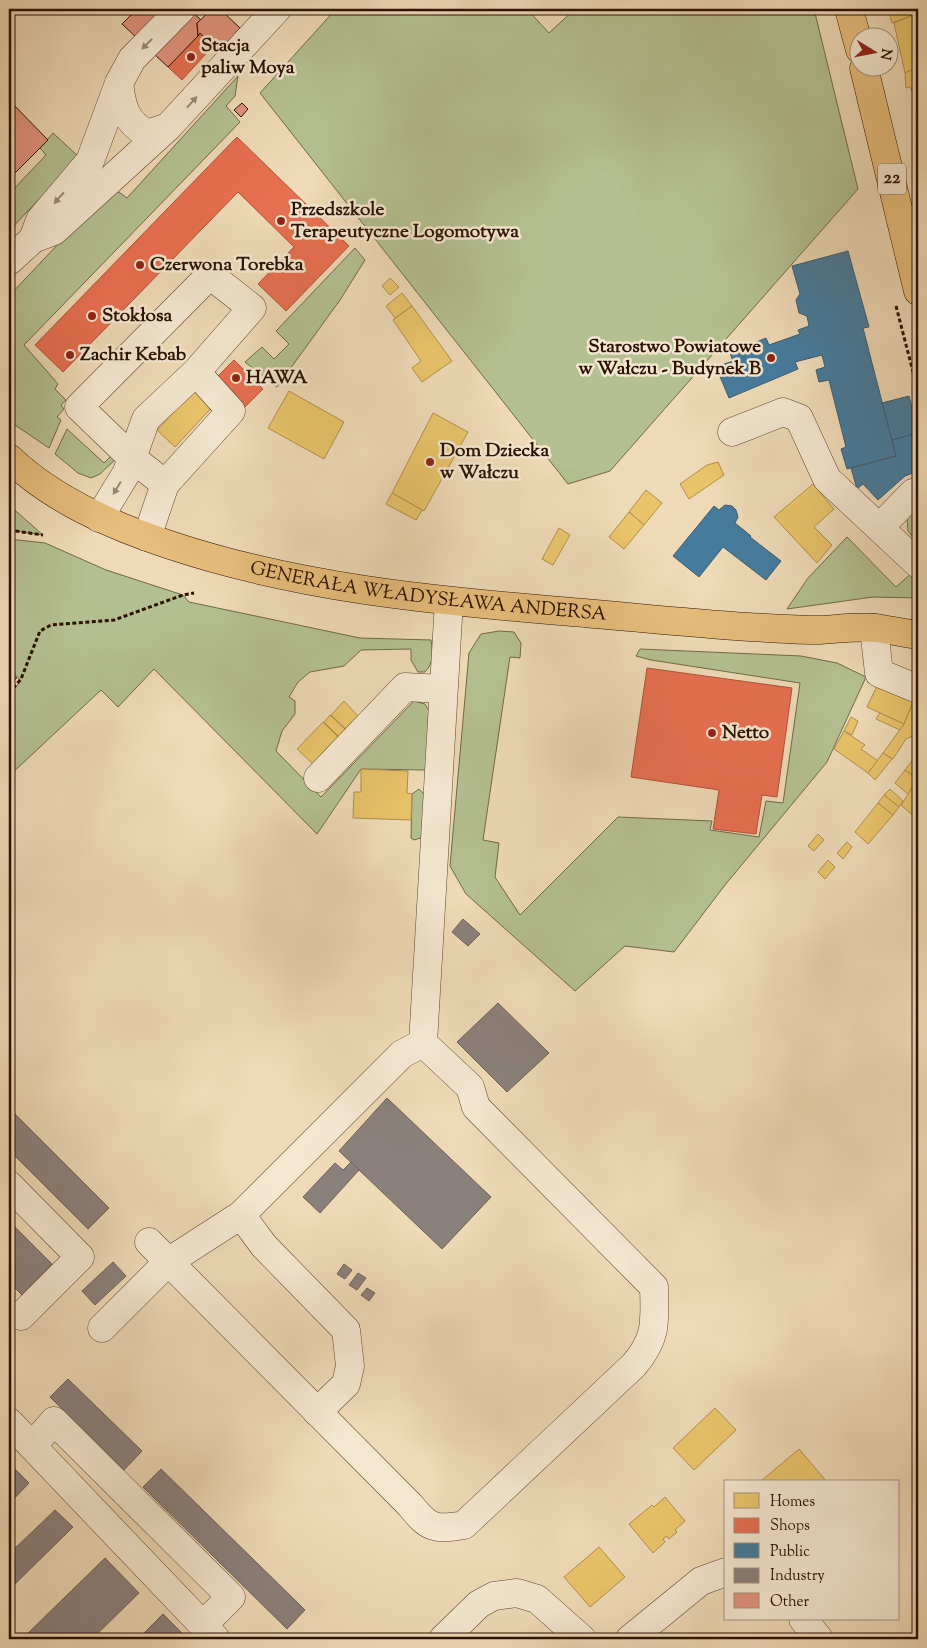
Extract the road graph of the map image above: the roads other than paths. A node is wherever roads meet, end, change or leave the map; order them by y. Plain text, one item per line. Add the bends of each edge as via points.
1 (181, 9) edge
2 (277, 9) edge
3 (849, 9) edge
4 (854, 28) edge
5 (866, 78) edge
6 (119, 84) junction
7 (168, 127) junction
8 (33, 240) junction
9 (9, 261) edge
10 (918, 291) edge
11 (196, 372) junction
12 (732, 432) dead end
13 (9, 458) edge
14 (132, 458) junction
15 (165, 484) junction
16 (918, 491) edge
17 (99, 518) junction
18 (881, 526) junction
19 (147, 538) junction
20 (918, 564) edge
21 (449, 601) junction
22 (918, 615) edge
23 (874, 628) junction
24 (918, 635) edge
25 (443, 688) junction
26 (918, 689) edge
27 (318, 778) dead end
28 (422, 1043) junction
29 (9, 1185) edge
30 (241, 1215) junction
31 (149, 1242) dead end
32 (168, 1262) junction
33 (13, 1316) edge
34 (102, 1328) dead end
35 (317, 1412) junction
36 (9, 1422) edge
37 (32, 1446) junction
38 (724, 1573) edge
39 (804, 1620) edge
40 (210, 1632) edge
41 (443, 1639) edge
42 (582, 1639) edge
43 (630, 1639) edge
44 (819, 1639) edge

1 -> 6 street via 132,59
7 -> 2 street
3 - 4 main road
5 - 10 main road, 22
6 - 7 street via 122,107 135,127 147,134
6 -> 8 street via 90,161 40,220
7 - 8 street via 54,232
8 - 9 street
11 - 14 street via 146,419
11 - 14 street via 252,308 210,275 79,408
11 - 15 street via 231,411
12 - 18 street via 783,412 799,418 827,479
13 - 17 main road, GENERAŁA WŁADYSŁAWA ANDERSA via 76,506
14 - 15 street
14 -> 17 street
15 - 19 street
16 - 18 street
17 - 19 main road, GENERAŁA WŁADYSŁAWA ANDERSA
18 - 20 street
19 - 21 main road, GENERAŁA WŁADYSŁAWA ANDERSA via 295,579
21 - 23 main road, GENERAŁA WŁADYSŁAWA ANDERSA via 746,627
21 - 25 street
22 - 23 main road, GENERAŁA WŁADYSŁAWA ANDERSA
23 - 24 main road, GENERAŁA WŁADYSŁAWA ANDERSA
23 - 26 street via 879,673
25 - 27 street via 405,687
25 - 28 street
28 - 30 street via 402,1054
28 - 35 street via 470,1087 476,1107 654,1288 655,1320 648,1348 634,1366 464,1525 440,1529 421,1519
29 - 33 street via 80,1257
30 - 32 street
30 - 35 street via 264,1246 346,1330 350,1366 346,1384
31 - 32 street
32 - 34 street
32 - 35 street
36 - 37 street
37 - 40 street
37 - 40 street via 54,1421 231,1597
38 - 43 street via 701,1581
39 - 44 street
41 - 42 street via 479,1604 494,1596 517,1593 537,1599

